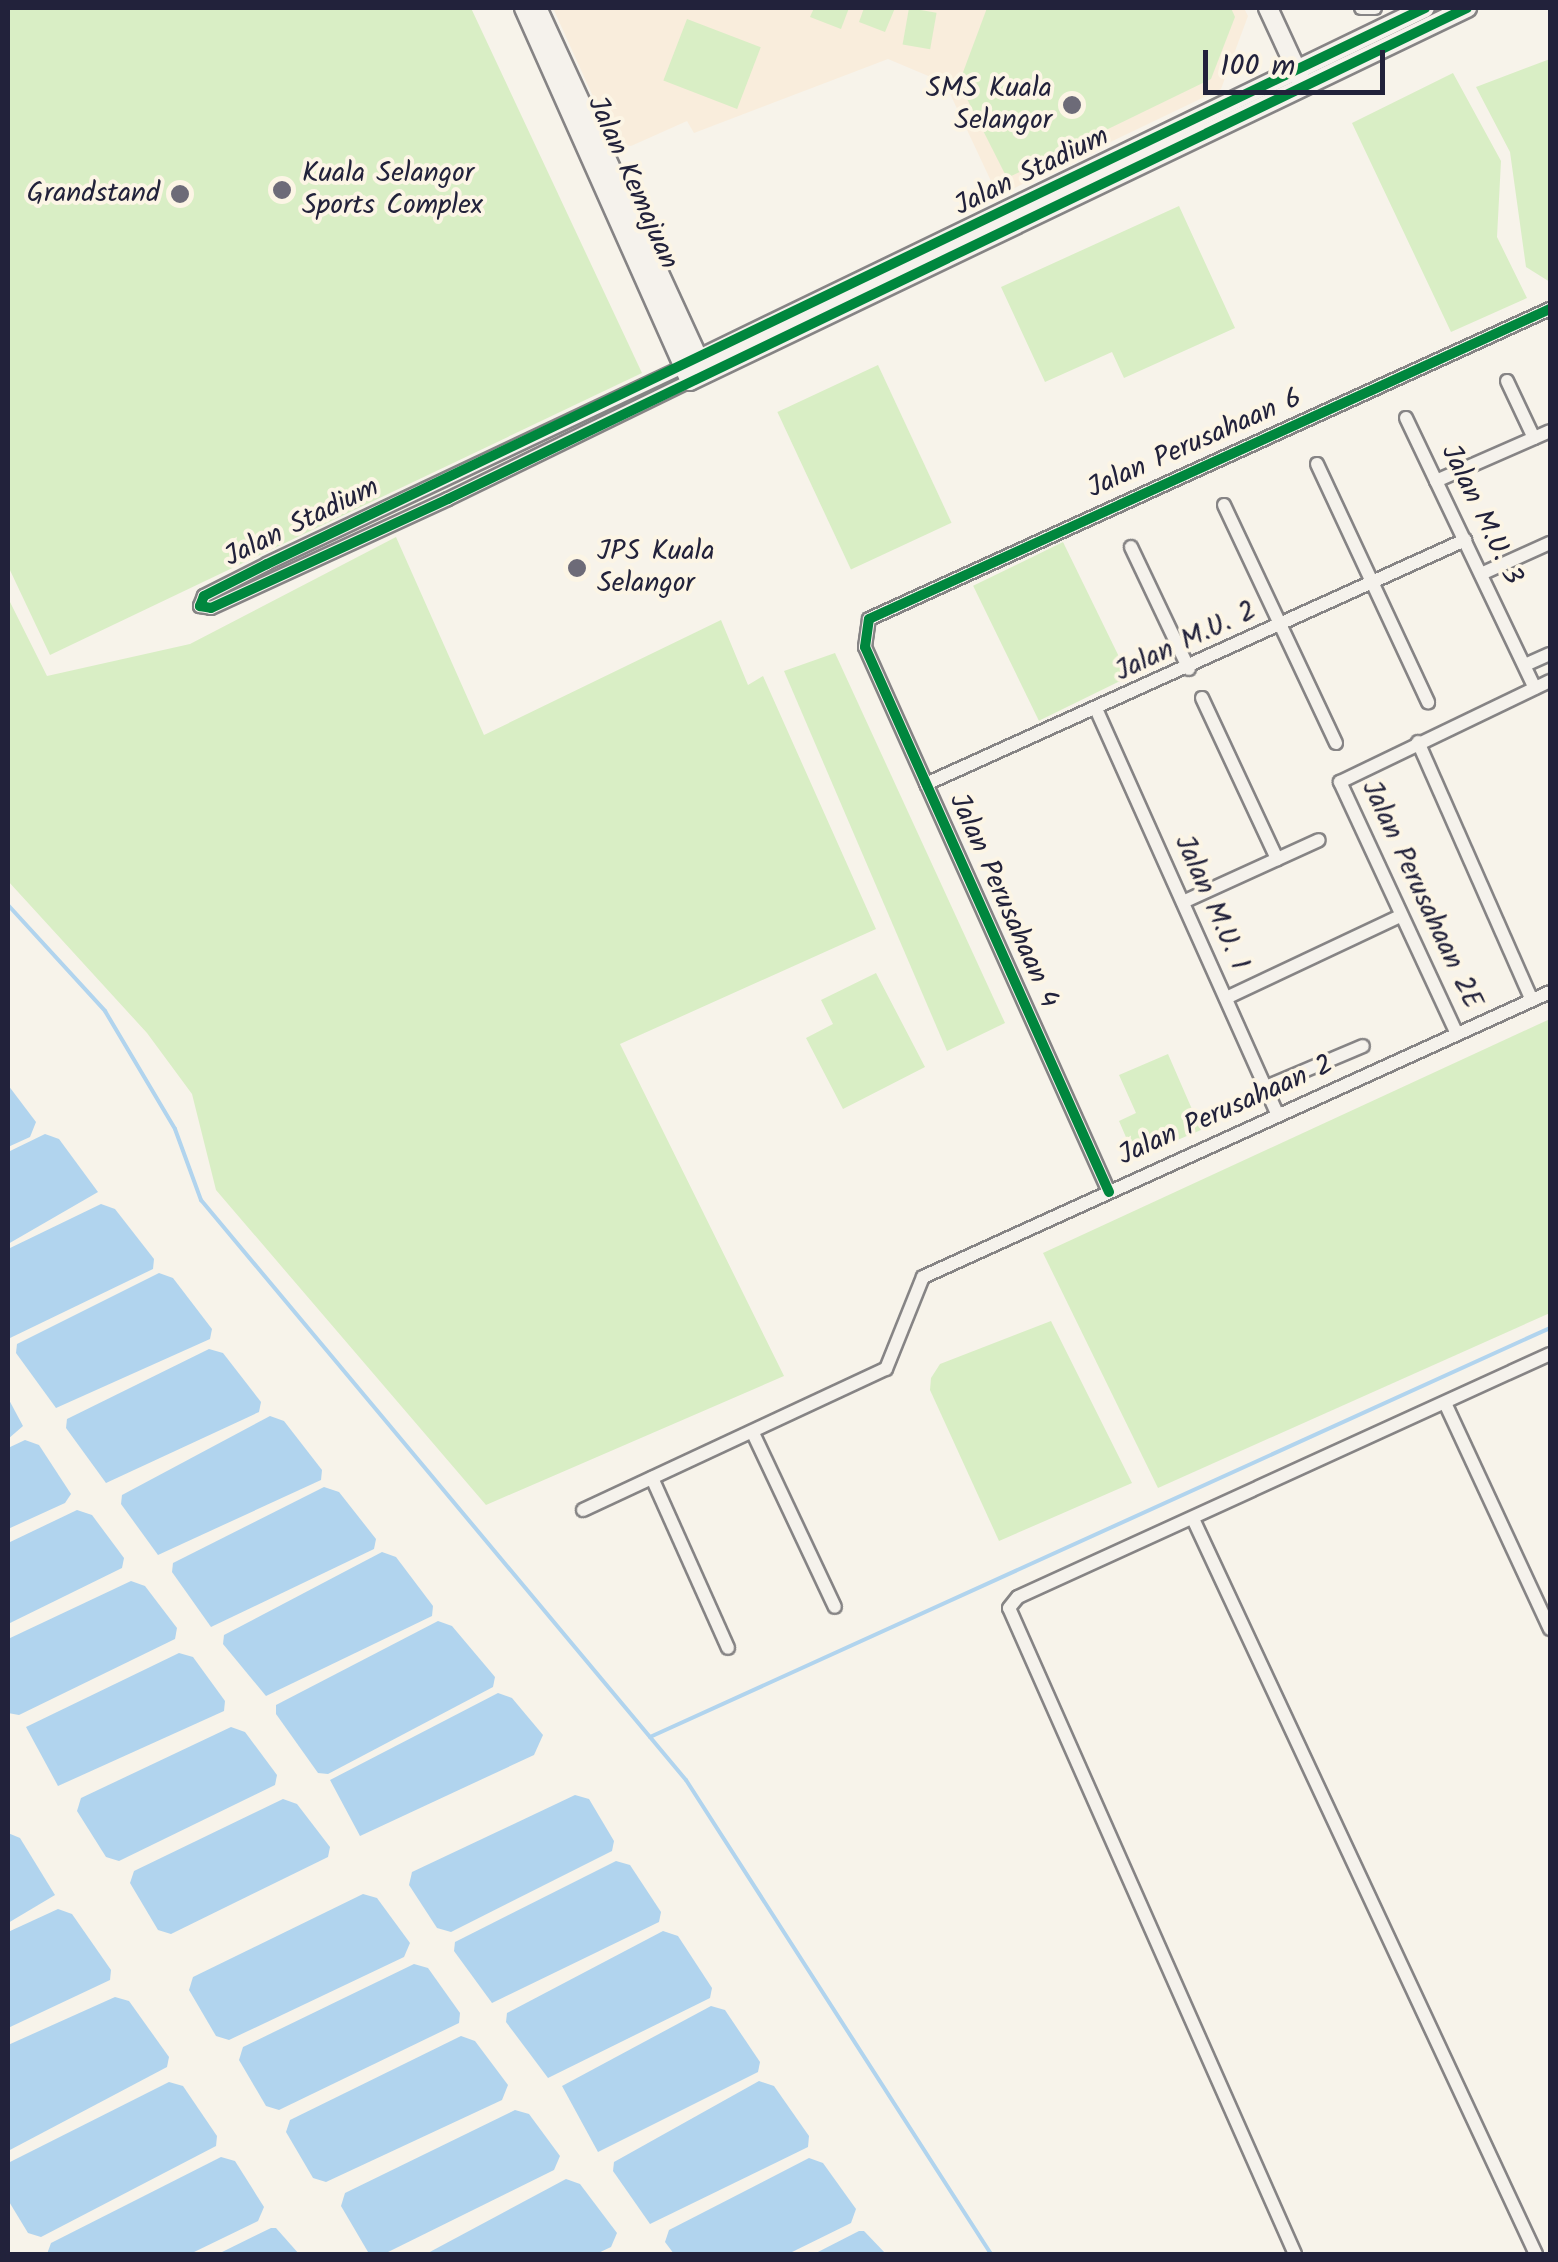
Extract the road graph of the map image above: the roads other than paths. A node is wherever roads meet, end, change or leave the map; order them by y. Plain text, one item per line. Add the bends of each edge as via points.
1 (524, 8) edge
2 (537, 8) edge
3 (1268, 8) edge
4 (1360, 8) edge
5 (1375, 8) edge
6 (1425, 8) edge
7 (1463, 8) edge
8 (1300, 77) junction
9 (1550, 310) edge
10 (694, 370) junction
11 (1507, 381) dead end
12 (1406, 418) dead end
13 (1550, 431) edge
14 (1534, 438) junction
15 (1317, 464) dead end
16 (1436, 480) junction
17 (1224, 506) dead end
18 (1465, 540) junction
19 (1550, 543) edge
20 (1131, 546) dead end
21 (1481, 574) junction
22 (1372, 583) junction
23 (1281, 626) junction
24 (866, 627) joint
25 (1550, 654) edge
26 (1525, 666) junction
27 (1189, 668) junction
28 (1550, 680) edge
29 (1535, 688) junction
30 (1202, 698) dead end
31 (1428, 702) dead end
32 (1097, 711) junction
33 (1418, 742) junction
34 (1336, 743) dead end
35 (926, 784) junction
36 (1319, 840) dead end
37 (1277, 859) junction
38 (1183, 902) junction
39 (1400, 916) junction
40 (1550, 992) edge
41 (1226, 998) junction
42 (1532, 1000) junction
43 (1457, 1034) junction
44 (1362, 1046) dead end
45 (1266, 1086) junction
46 (1278, 1115) junction
47 (1110, 1192) junction
48 (1550, 1354) edge
49 (1445, 1403) junction
50 (753, 1432) junction
51 (652, 1478) junction
52 (582, 1510) dead end
53 (1194, 1521) junction
54 (835, 1607) dead end
55 (1550, 1629) edge
56 (728, 1648) dead end
57 (1296, 2254) edge
58 (1536, 2254) edge

1 - 10 street, Jalan Kemajuan
2 - 10 street, Jalan Kemajuan
3 - 8 street
4 - 5 street
6 - 8 street, Jalan Stadium
7 - 8 street, Jalan Stadium
8 - 10 street, Jalan Stadium
9 - 24 street, Jalan Perusahaan 6 via 875,612
10 - 10 street, Jalan Stadium via 448,499 211,608 200,606 204,596 267,564
11 - 14 street
12 - 16 street, Jalan M.U. 3
13 - 14 street
14 - 16 street
15 - 22 street
16 - 18 street, Jalan M.U. 3
17 - 23 street
18 - 21 street, Jalan M.U. 3
18 - 22 street, Jalan M.U. 2
19 - 21 street
20 - 27 street
21 - 26 street, Jalan M.U. 3
22 - 23 street, Jalan M.U. 2
22 - 31 street
23 - 27 street, Jalan M.U. 2
23 - 34 street
24 - 35 street, Jalan Perusahaan 4 via 865,647
25 - 26 street
26 - 29 street, Jalan M.U. 3
27 - 32 street, Jalan M.U. 2
28 - 29 street
29 - 33 street
30 - 37 street
32 - 35 street, Jalan M.U. 2
32 - 38 street, Jalan M.U. 1
33 - 39 street, Jalan Perusahaan 2E via 1342,778 1341,789
33 - 42 street
35 - 47 street, Jalan Perusahaan 4
36 - 37 street
37 - 38 street
38 - 41 street, Jalan M.U. 1
39 - 41 street
39 - 43 street, Jalan Perusahaan 2E
40 - 42 street, Jalan Perusahaan 2
41 - 45 street, Jalan M.U. 1
42 - 43 street, Jalan Perusahaan 2
43 - 46 street, Jalan Perusahaan 2
44 - 45 street
45 - 46 street, Jalan M.U. 1
46 - 47 street, Jalan Perusahaan 2
47 - 50 street, Jalan Perusahaan 2 via 923,1277 886,1368
48 - 49 street
49 - 53 street
49 - 55 street
50 - 51 street
50 - 54 street
51 - 52 street
51 - 56 street
53 - 57 street via 1018,1597 1009,1608
53 - 58 street

